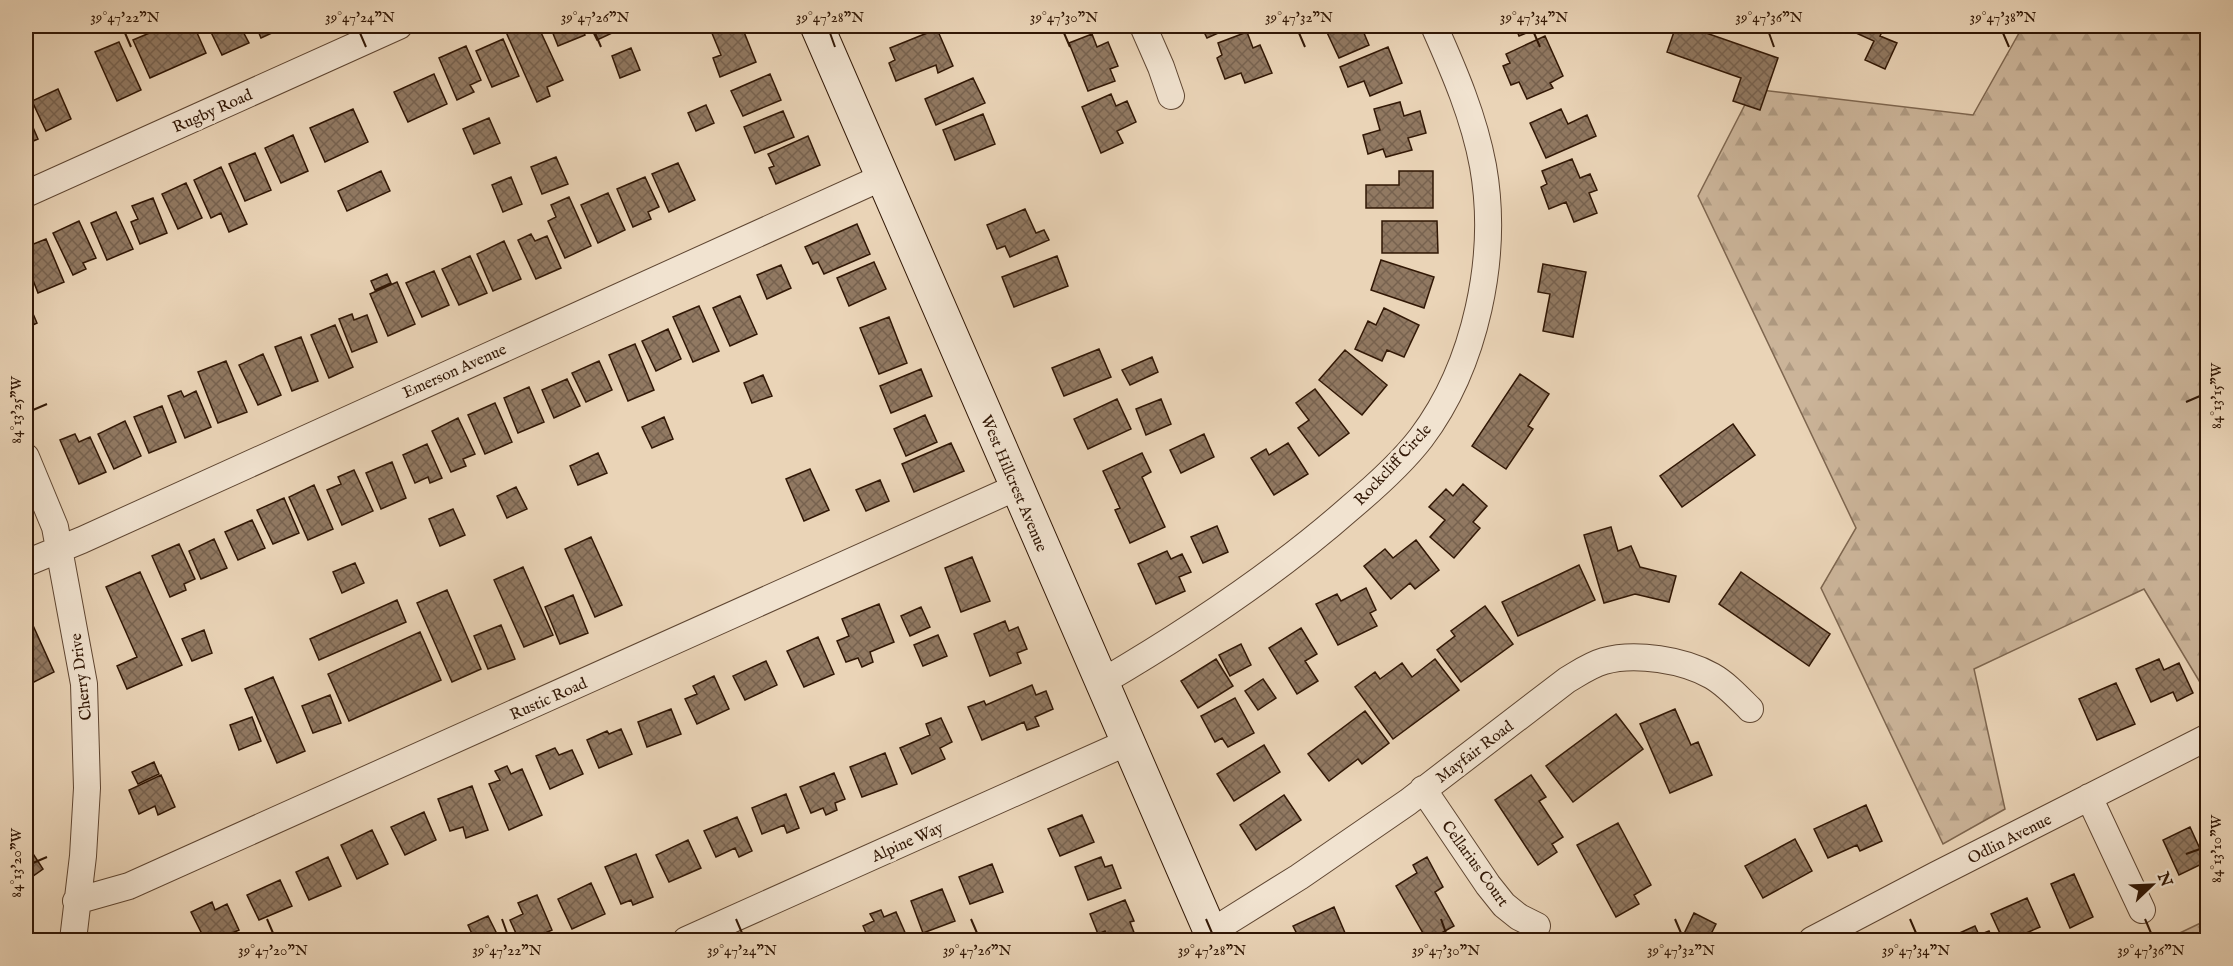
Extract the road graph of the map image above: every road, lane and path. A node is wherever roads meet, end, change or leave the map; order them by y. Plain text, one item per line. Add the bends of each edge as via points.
1 (399, 26) edge
2 (817, 26) edge
3 (1143, 26) edge
4 (1434, 26) edge
5 (1171, 96) dead end
6 (883, 177) junction
7 (26, 194) edge
8 (26, 457) edge
9 (1017, 487) junction
10 (58, 550) junction
11 (26, 563) edge
12 (1101, 682) junction
13 (1750, 709) dead end
14 (2208, 737) edge
15 (1128, 742) junction
16 (1424, 789) junction
17 (2089, 797) junction
18 (76, 901) junction
19 (2142, 910) dead end
20 (1537, 926) dead end
21 (1213, 936) edge
22 (73, 940) edge
23 (686, 940) edge
24 (1812, 940) edge

1 - 7 street, Rugby Road
2 - 6 street, West Hillcrest Avenue
3 - 5 street
4 - 12 street, Rockcliff Circle via 1475,130 1483,167 1488,228 1483,287 1473,330 1448,393 1420,439 1333,524 1172,641
6 - 9 street, West Hillcrest Avenue
6 - 10 street, Emerson Avenue
8 - 10 street, Cherry Drive via 55,527
9 - 12 street, West Hillcrest Avenue
9 - 18 street, Rustic Road via 129,886
10 - 11 street, Emerson Avenue
10 - 18 street, Cherry Drive via 86,704 87,788
12 - 15 street, West Hillcrest Avenue
13 - 16 street, Mayfair Road via 1728,687 1696,668 1646,658 1605,661 1567,680
14 - 17 street, Odlin Avenue
15 - 21 street, West Hillcrest Avenue
15 - 23 street, Alpine Way
16 - 20 street, Cellarius Court via 1504,905
16 - 21 street, Mayfair Road
17 - 19 street
17 - 24 street, Odlin Avenue
18 - 22 street, Cherry Drive

